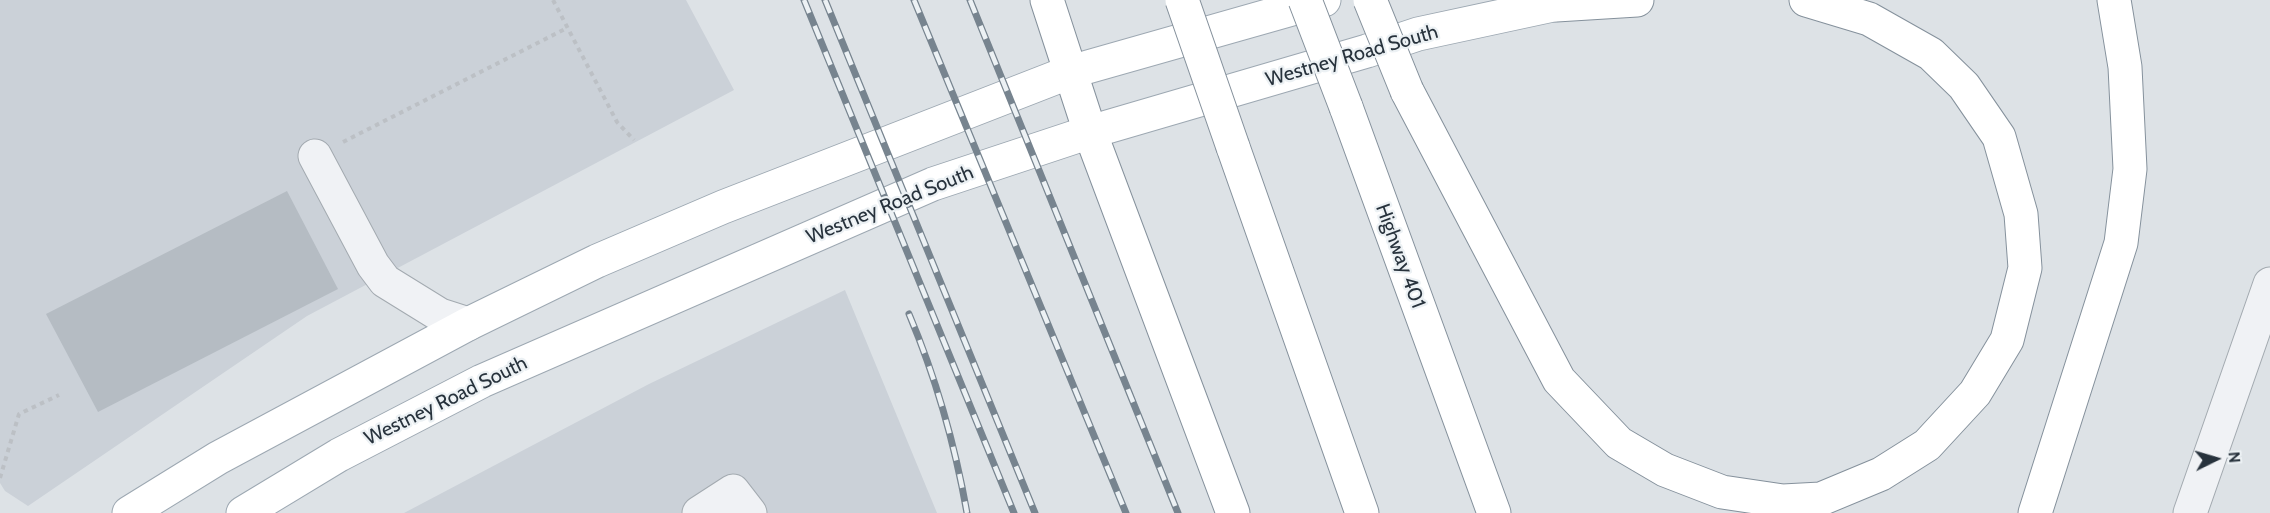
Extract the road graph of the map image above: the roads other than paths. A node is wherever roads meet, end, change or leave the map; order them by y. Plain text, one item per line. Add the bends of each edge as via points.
1 (1047, 0) edge
2 (1182, 0) edge
3 (1305, 0) edge
4 (1324, 0) edge
5 (1370, 0) edge
6 (1637, 0) edge
7 (1806, 0) edge
8 (2114, 0) edge
9 (1566, 3) edge
10 (1070, 72) junction
11 (1089, 132) junction
12 (315, 156) road end
13 (2270, 284) edge
14 (468, 324) junction
15 (129, 513) edge
16 (243, 513) edge
17 (699, 513) edge
18 (750, 513) edge
19 (1233, 513) edge
20 (1362, 513) edge
21 (1494, 513) edge
22 (2035, 513) edge
23 (2190, 513) edge

1 - 10 main road
2 - 20 main road, bridge
3 - 21 main road, Highway 401, bridge
4 - 10 main road
5 - 7 main road, bridge via 1407,91 1559,380 1619,443 1665,470 1722,492 1783,501 1821,499 1881,474 1927,445 1975,393 2007,340 2025,268 2021,214 1999,137 1964,86 1931,54 1869,19
6 - 9 main road, Westney Road South
8 - 22 main road via 2125,67 2130,170 2121,243
9 - 11 main road, Westney Road South via 1418,34
10 - 11 main road
10 - 14 main road via 723,207 597,261
11 - 16 main road, Westney Road South via 933,184 492,376 339,455
11 - 19 main road
12 - 14 street via 385,281 440,315
13 - 23 street
14 - 15 main road via 218,458
17 - 18 street via 733,491

